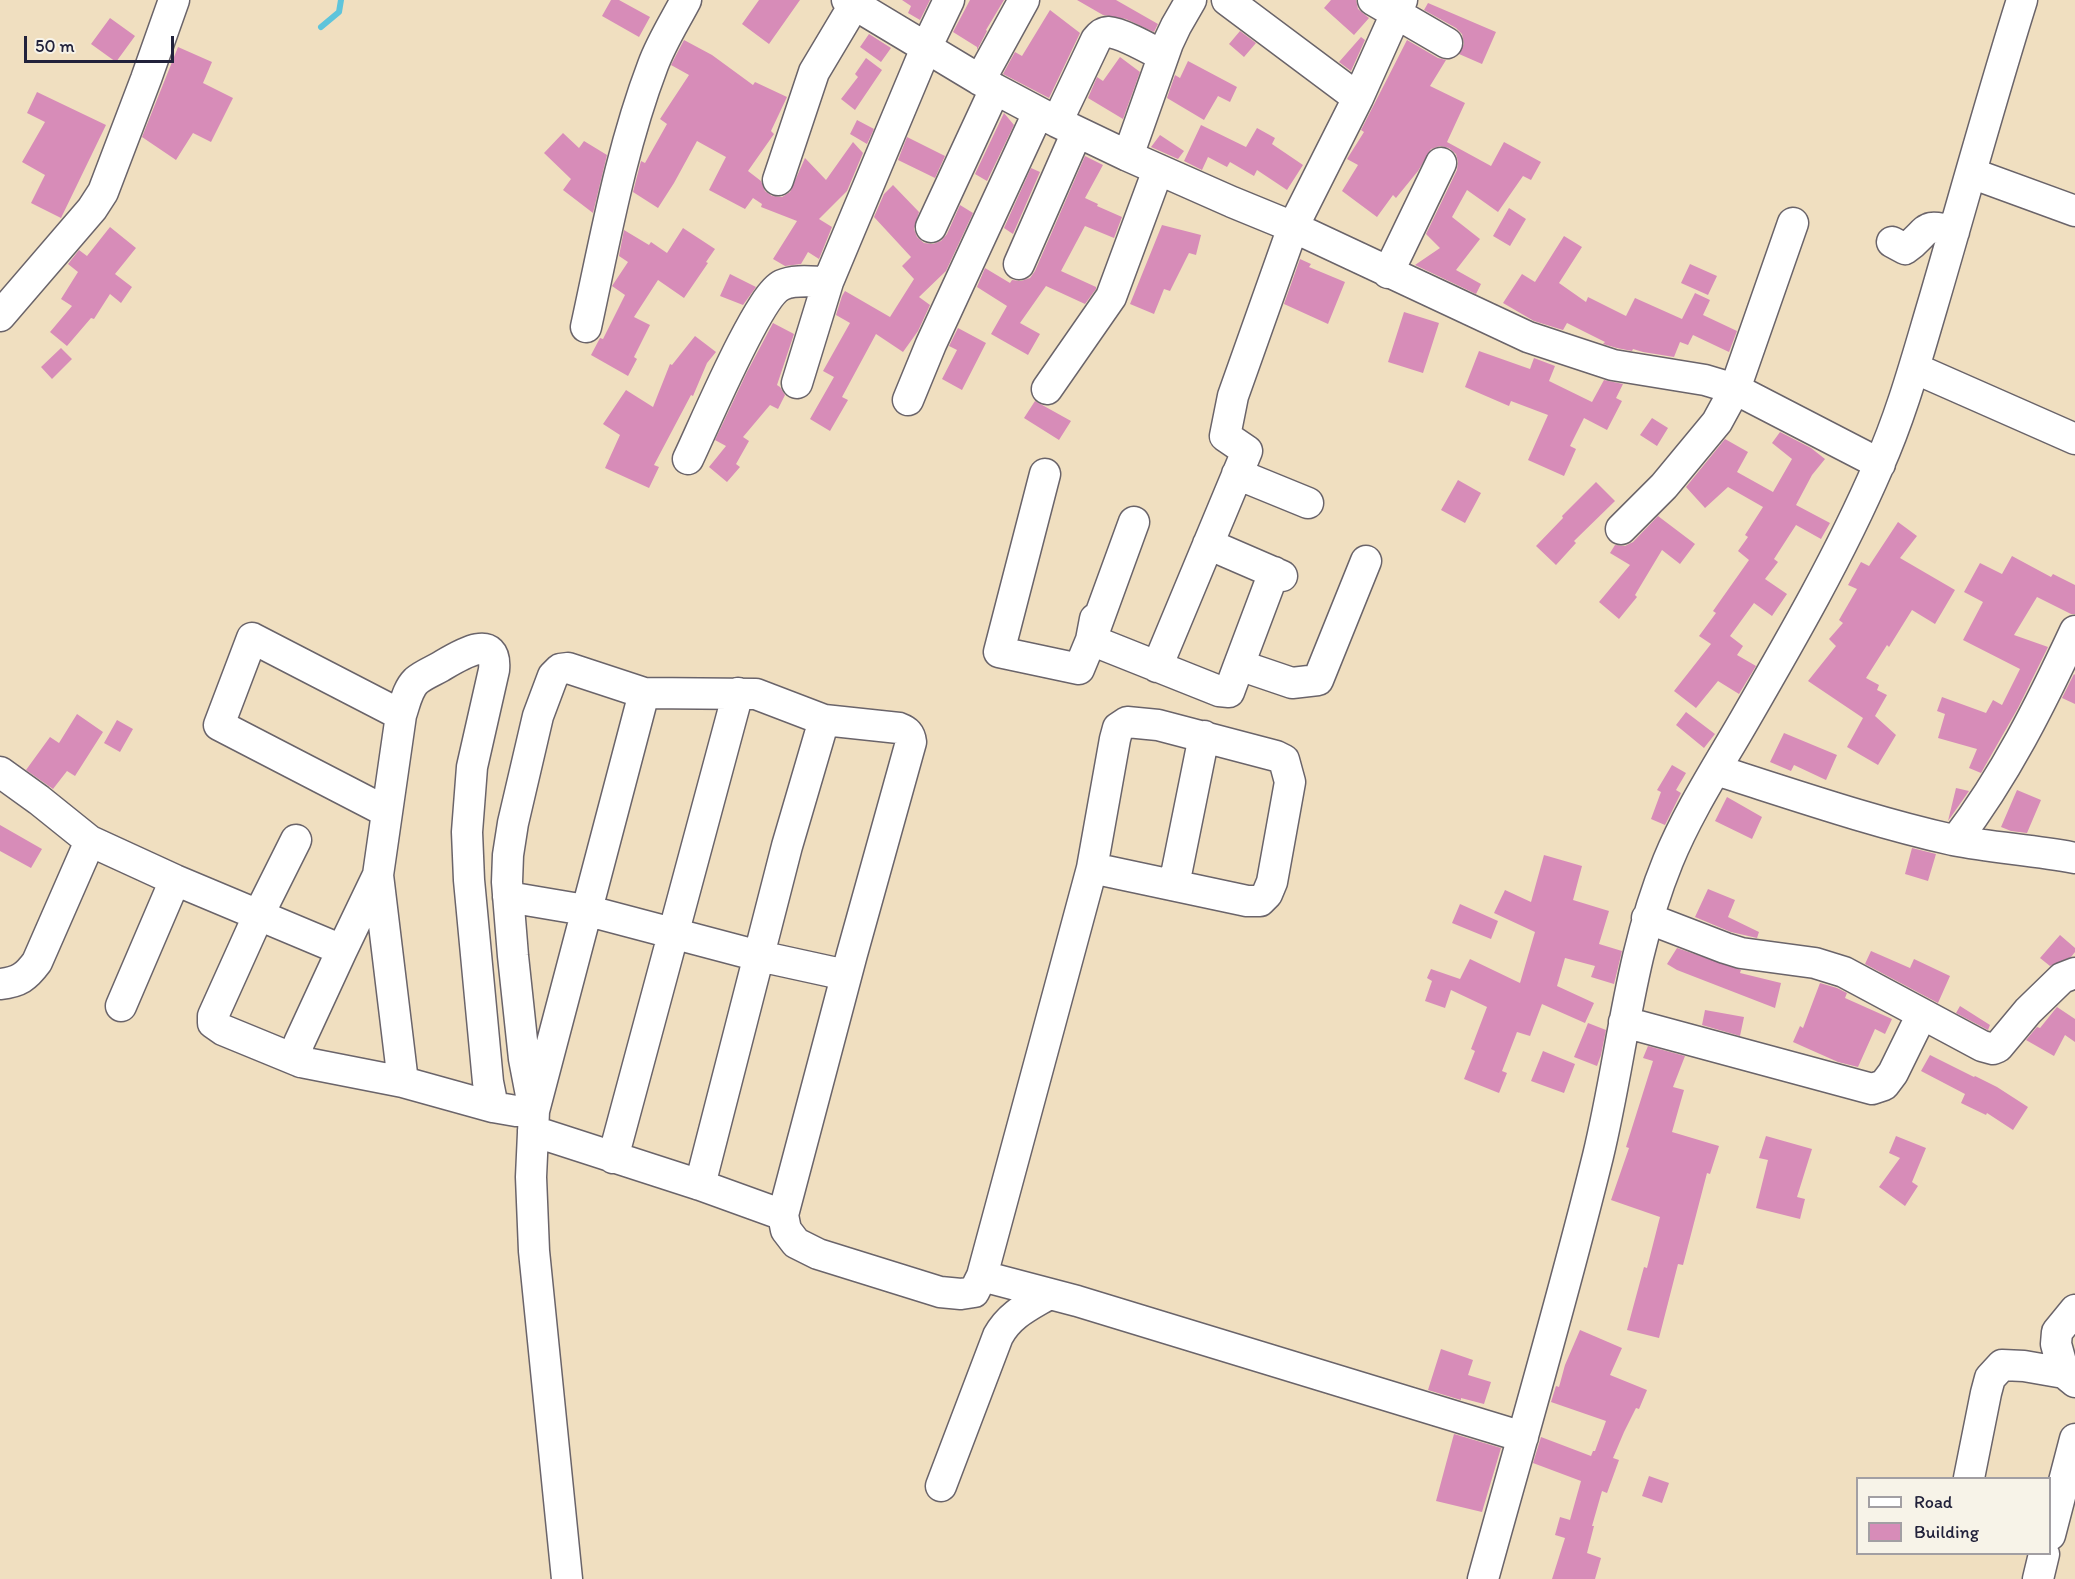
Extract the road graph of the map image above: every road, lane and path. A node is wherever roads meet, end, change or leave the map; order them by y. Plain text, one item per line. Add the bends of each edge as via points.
1 (174, 0) edge
2 (686, 0) edge
3 (949, 0) edge
4 (1024, 0) edge
5 (1191, 0) edge
6 (1227, 0) edge
7 (2022, 0) edge
8 (851, 2) edge
9 (1390, 5) edge
10 (1446, 43) dead end
11 (926, 48) junction
12 (1163, 56) junction
13 (988, 85) junction
14 (1358, 98) junction
15 (1057, 122) junction
16 (1128, 156) junction
17 (1441, 163) dead end
18 (1158, 170) junction
19 (1971, 172) junction
20 (778, 180) dead end
21 (2075, 211) edge
22 (1793, 223) dead end
23 (931, 227) dead end
24 (1293, 227) junction
25 (1954, 232) junction
26 (1892, 242) dead end
27 (1019, 264) dead end
28 (1388, 273) junction
29 (828, 282) junction
30 (0, 316) edge
31 (586, 327) dead end
32 (1914, 368) junction
33 (796, 382) dead end
34 (1047, 389) dead end
35 (1735, 389) junction
36 (908, 400) dead end
37 (2075, 439) edge
38 (688, 459) dead end
39 (1880, 464) junction
40 (1045, 474) dead end
41 (1237, 474) junction
42 (1308, 503) dead end
43 (1125, 519) dead end
44 (1622, 530) dead end
45 (1208, 544) junction
46 (1366, 561) dead end
47 (2075, 631) edge
48 (1090, 640) junction
49 (1239, 665) junction
50 (1157, 667) junction
51 (644, 693) junction
52 (738, 693) junction
53 (401, 715) junction
54 (824, 720) junction
55 (1204, 736) junction
56 (1716, 770) junction
57 (0, 772) edge
58 (387, 812) junction
59 (296, 840) dead end
60 (1956, 840) junction
61 (90, 841) junction
62 (2075, 858) edge
63 (1092, 868) junction
64 (378, 875) junction
65 (175, 880) junction
66 (1174, 885) junction
67 (508, 897) junction
68 (585, 910) junction
69 (258, 914) junction
70 (1647, 918) junction
71 (674, 934) junction
72 (342, 950) junction
73 (759, 956) junction
74 (2075, 973) edge
75 (846, 975) junction
76 (0, 984) edge
77 (122, 1006) dead end
78 (1922, 1014) junction
79 (1624, 1022) junction
80 (301, 1062) junction
81 (403, 1082) junction
82 (521, 1114) junction
83 (613, 1158) junction
84 (700, 1185) junction
85 (783, 1215) junction
86 (982, 1276) junction
87 (1049, 1294) junction
88 (2075, 1310) edge
89 (2070, 1378) edge
90 (1523, 1437) junction
91 (2075, 1439) edge
92 (1970, 1477) edge
93 (941, 1486) dead end
94 (2051, 1528) edge
95 (2044, 1555) edge
96 (567, 1579) edge
97 (1483, 1579) edge
98 (2038, 1579) edge

1 - 30 street via 103,192
2 - 31 street via 653,63 642,97
3 - 11 street
4 - 13 street
5 - 12 street
6 - 14 street
7 - 19 street
8 - 11 street
8 - 20 street via 814,72
9 - 10 street
9 - 14 street
11 - 13 street
11 - 29 street
12 - 15 street via 1129,39 1108,32 1101,34
12 - 16 street
13 - 15 street
13 - 23 street
14 - 24 street
15 - 16 street
15 - 27 street
15 - 36 street via 931,344
16 - 18 street
17 - 28 street
18 - 24 street
18 - 34 street via 1111,297
19 - 21 street
19 - 25 street
22 - 35 street
24 - 28 street
24 - 41 street via 1233,396 1225,436 1247,450
25 - 26 street via 1936,226 1927,229 1905,249
25 - 32 street
28 - 35 street via 1528,337 1613,365 1705,380
29 - 33 street
29 - 38 street via 790,282 775,289 754,319
32 - 37 street
32 - 39 street
35 - 39 street
35 - 44 street via 1695,451
39 - 56 street via 1789,643
40 - 48 street via 999,652 1079,669
41 - 42 street
41 - 45 street
43 - 48 street
45 - 49 street via 1278,574
45 - 50 street
46 - 49 street via 1318,680 1292,683
47 - 60 street via 2019,744
48 - 50 street
49 - 50 street via 1229,692 1218,692
51 - 52 street
51 - 67 street via 568,668 553,676 538,716 513,823
51 - 68 street
52 - 54 street via 756,694
52 - 71 street
53 - 58 street
53 - 58 street via 252,638 219,724
53 - 82 street via 416,681 464,652 492,652 494,670 472,767 466,832 469,880 488,1082
54 - 73 street
54 - 75 street via 892,726 906,730 911,742
55 - 63 street via 1127,722 1118,728
55 - 66 street
55 - 66 street via 1284,760 1290,782 1272,882 1260,901
56 - 60 street via 1851,813
56 - 70 street via 1668,860
57 - 61 street
58 - 64 street
59 - 69 street
60 - 62 street
61 - 65 street
61 - 76 street via 37,962 28,975
63 - 66 street
63 - 86 street
64 - 72 street
64 - 81 street
65 - 69 street
65 - 77 street
67 - 68 street
67 - 82 street via 524,1059
68 - 71 street
68 - 82 street via 546,1071
69 - 72 street
69 - 80 street via 213,1023
70 - 78 street via 1725,948 1815,963 1844,972
70 - 79 street
71 - 73 street
71 - 83 street
72 - 80 street via 299,1043
73 - 75 street
73 - 84 street
74 - 78 street via 2062,978 1998,1047 1982,1046
75 - 85 street
78 - 79 street via 1893,1073 1884,1085 1872,1089
79 - 90 street via 1599,1152
80 - 81 street
81 - 82 street
82 - 83 street
82 - 96 street via 531,1178 534,1251
83 - 84 street
84 - 85 street
85 - 86 street via 786,1230 796,1243 818,1254 940,1292 974,1292
86 - 87 street
87 - 90 street
87 - 93 street via 1010,1318 1004,1326
88 - 89 street via 2057,1332 2056,1344
89 - 92 street via 2013,1365 1996,1369 1986,1393
90 - 97 street
91 - 94 street
95 - 98 street

